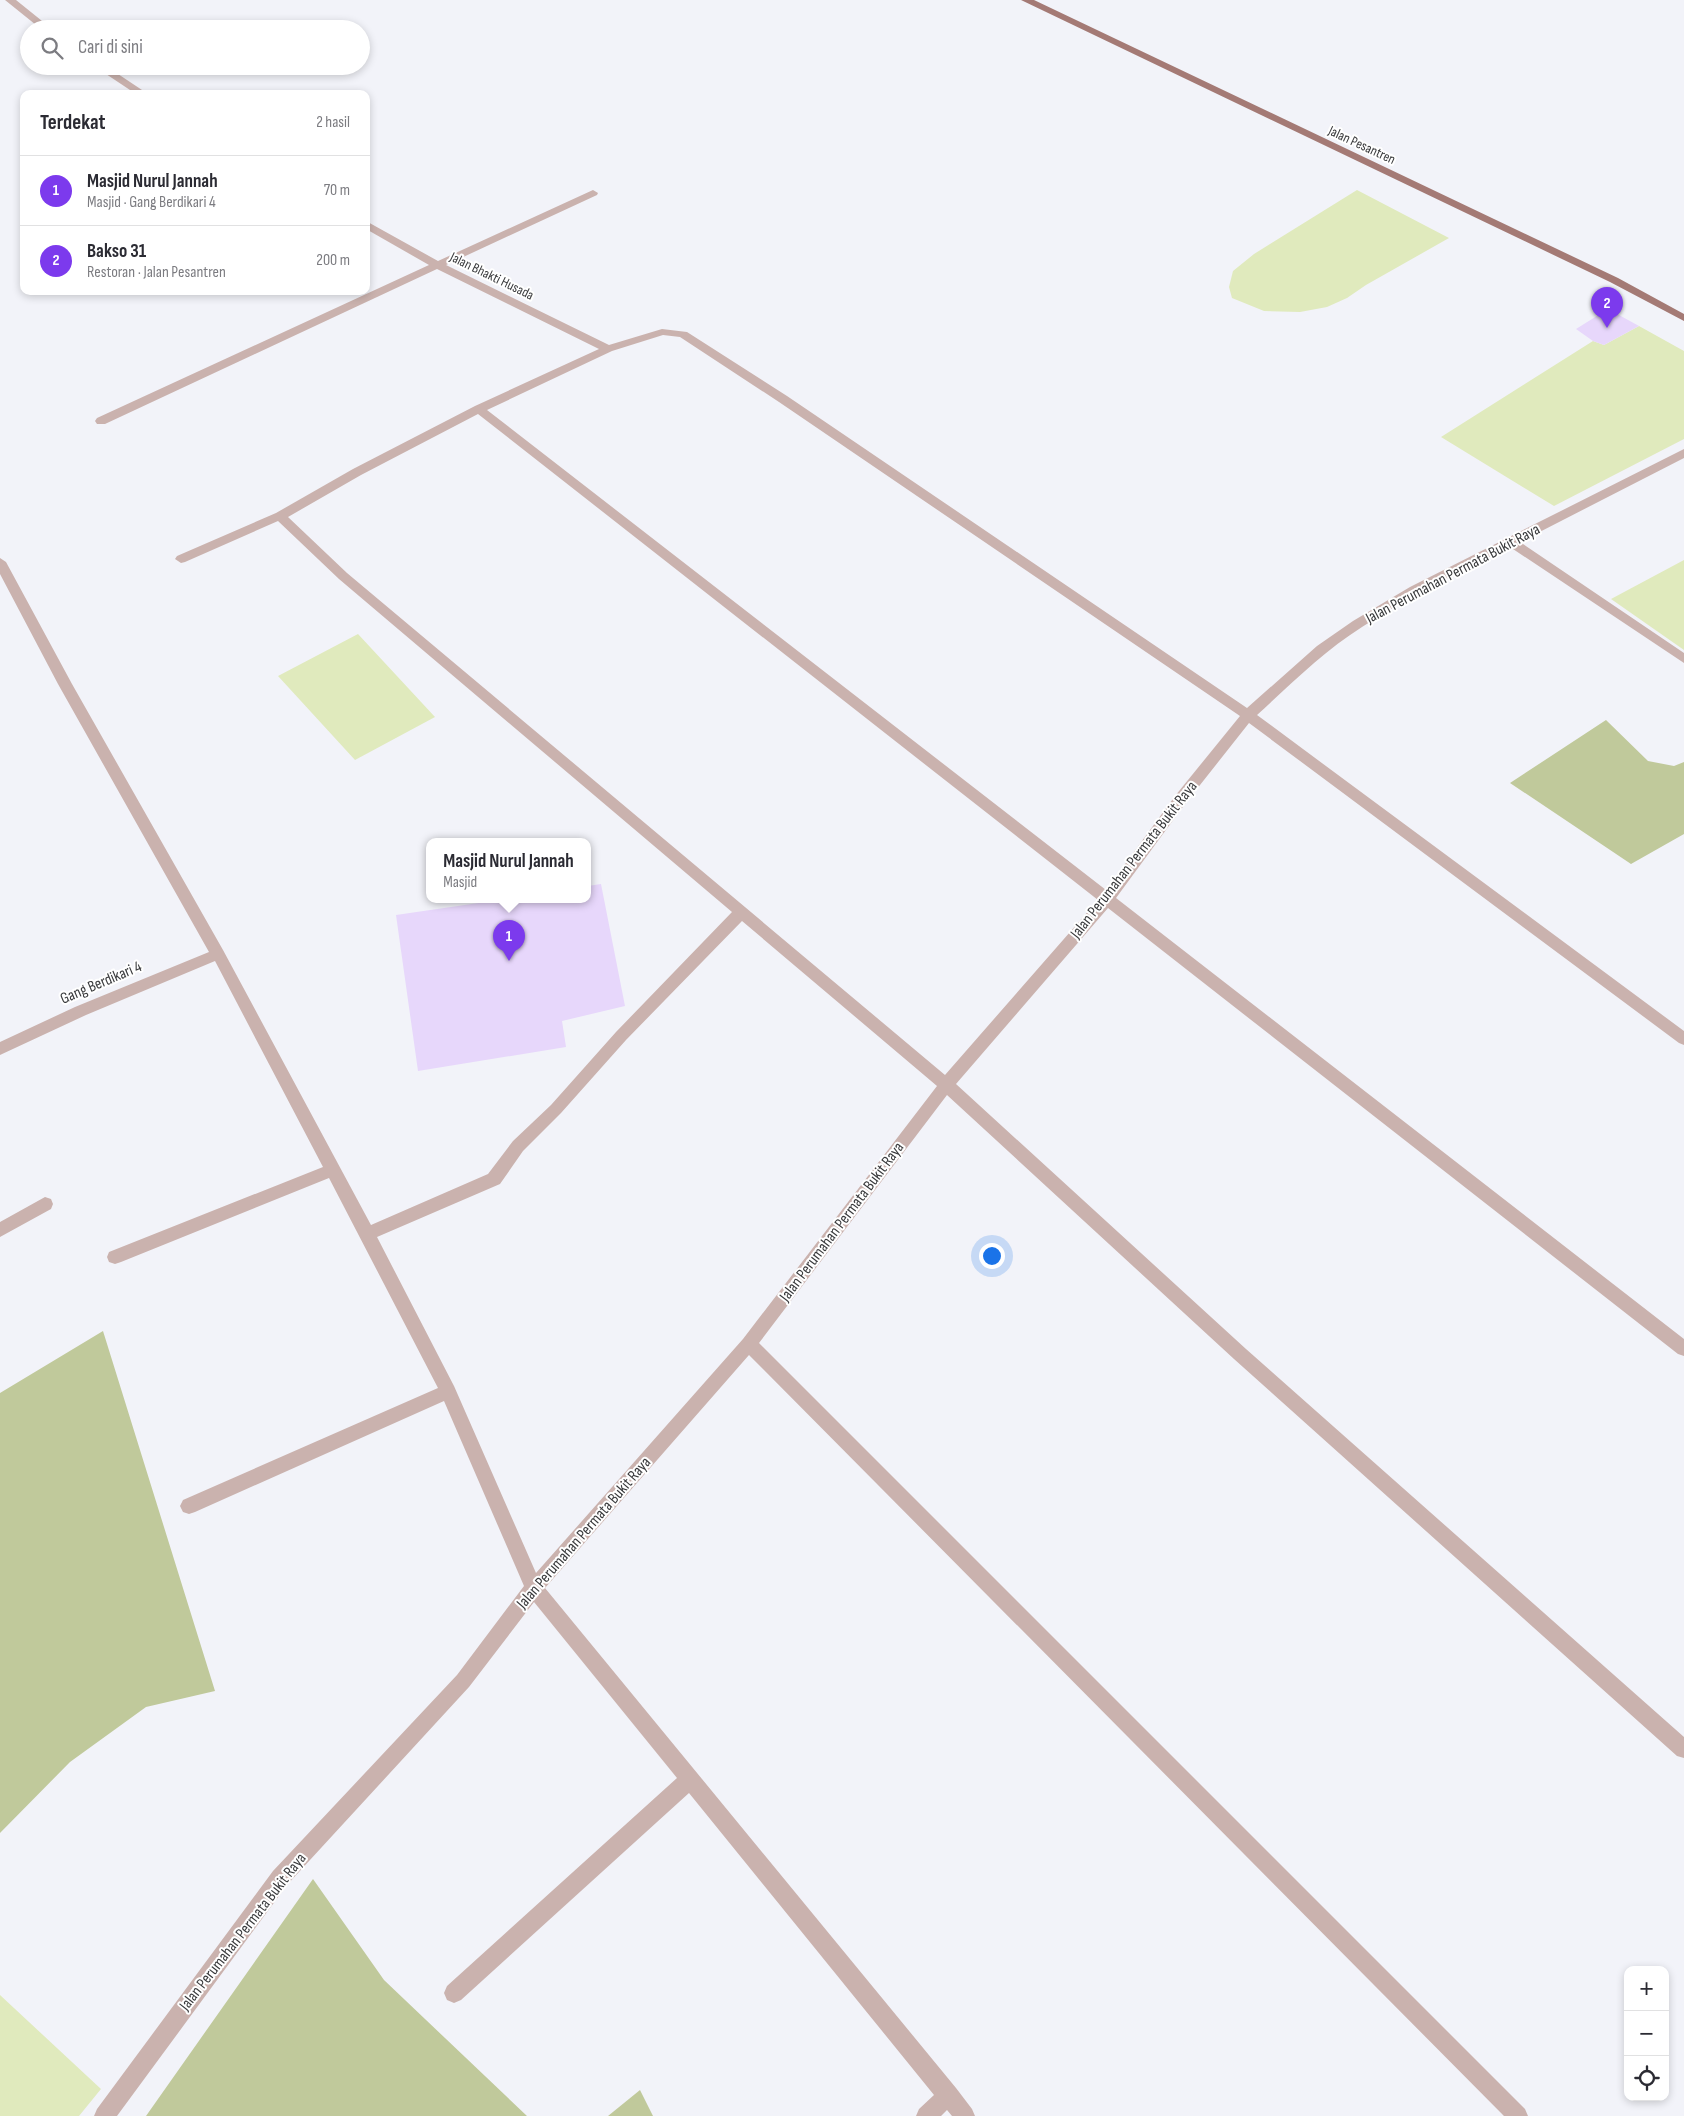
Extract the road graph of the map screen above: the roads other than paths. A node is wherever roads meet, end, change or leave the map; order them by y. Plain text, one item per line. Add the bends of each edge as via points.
1 (10, 0) edge
2 (1026, 0) edge
3 (36, 20) edge
4 (113, 75) edge
5 (137, 90) edge
6 (593, 193) dead end
7 (370, 226) edge
8 (437, 265) junction
9 (1684, 318) edge
10 (608, 350) junction
11 (479, 409) junction
12 (101, 420) dead end
13 (1684, 453) edge
14 (280, 516) junction
15 (1511, 542) junction
16 (181, 559) dead end
17 (0, 562) edge
18 (1684, 659) edge
19 (1248, 715) junction
20 (1108, 898) junction
21 (741, 912) junction
22 (218, 954) junction
23 (1684, 1039) edge
24 (0, 1049) edge
25 (946, 1086) junction
26 (332, 1170) junction
27 (46, 1204) dead end
28 (0, 1230) edge
29 (367, 1234) junction
30 (115, 1257) dead end
31 (750, 1344) junction
32 (1684, 1349) edge
33 (448, 1391) junction
34 (189, 1506) dead end
35 (534, 1588) junction
36 (1684, 1749) edge
37 (690, 1779) junction
38 (454, 1993) dead end
39 (949, 2095) junction
40 (104, 2116) edge
41 (926, 2116) edge
42 (966, 2116) edge
43 (1518, 2116) edge

1 - 3 street
2 - 9 main road, Jalan Pesantren via 1614,280
4 - 5 street
6 - 8 street
7 - 8 street, Jalan Bhakti Husada
8 - 10 street, Jalan Bhakti Husada
8 - 12 street
10 - 11 street
10 - 19 street via 662,332 691,338
11 - 14 street
11 - 20 street
13 - 15 street, Jalan Perumahan Permata Bukit Raya
14 - 16 street
14 - 21 street via 343,576
15 - 18 street
15 - 19 street, Jalan Perumahan Permata Bukit Raya via 1414,590 1357,624 1322,649
17 - 22 street
19 - 20 street, Jalan Perumahan Permata Bukit Raya
19 - 23 street
20 - 25 street, Jalan Perumahan Permata Bukit Raya
20 - 32 street
21 - 25 street
21 - 29 street via 518,1146 494,1179
22 - 24 street, Gang Berdikari 4 via 93,1005
22 - 26 street
25 - 31 street, Jalan Perumahan Permata Bukit Raya
25 - 36 street via 1240,1354
26 - 29 street
26 - 30 street
27 - 28 street
29 - 33 street
31 - 35 street, Jalan Perumahan Permata Bukit Raya
31 - 43 street
33 - 34 street
33 - 35 street
35 - 37 street
35 - 40 street, Jalan Perumahan Permata Bukit Raya via 463,1680 280,1878
37 - 38 street
37 - 39 street
39 - 41 street
39 - 42 street

